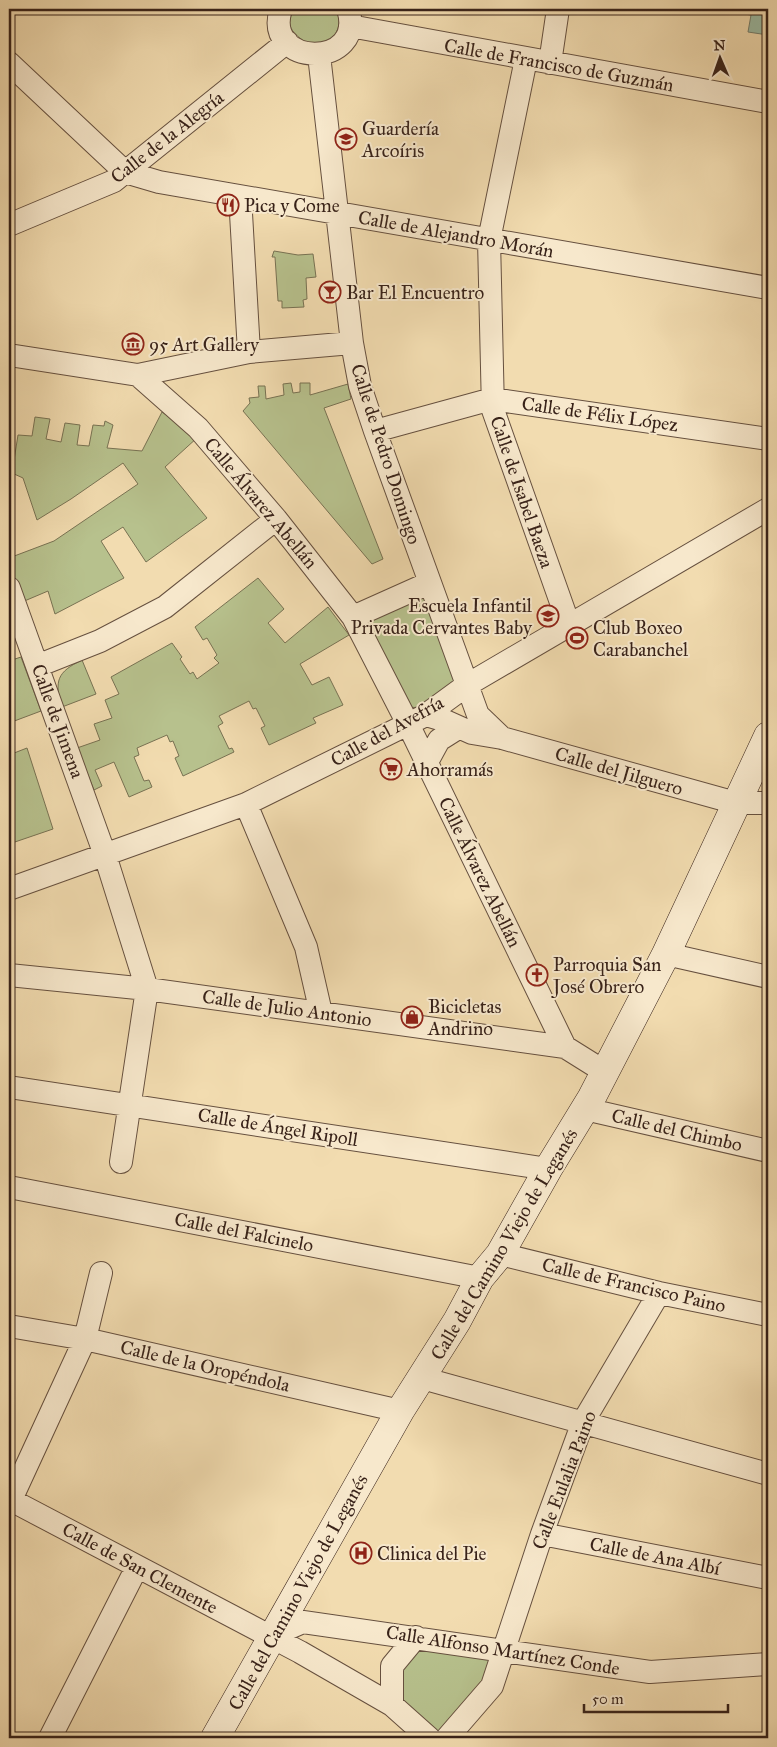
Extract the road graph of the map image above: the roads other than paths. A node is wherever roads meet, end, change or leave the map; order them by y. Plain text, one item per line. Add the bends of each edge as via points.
1 (281, 9) edge
2 (558, 9) edge
3 (349, 18) edge
4 (287, 42) junction
5 (319, 55) junction
6 (526, 60) junction
7 (9, 62) edge
8 (550, 63) junction
9 (768, 102) edge
10 (126, 172) junction
11 (240, 196) junction
12 (338, 213) junction
13 (9, 225) edge
14 (489, 240) junction
15 (768, 288) edge
16 (352, 342) junction
17 (250, 352) junction
18 (9, 355) edge
19 (138, 375) junction
20 (492, 399) junction
21 (375, 430) junction
22 (768, 439) edge
23 (768, 509) edge
24 (276, 519) junction
25 (428, 583) junction
26 (9, 588) edge
27 (352, 617) junction
28 (569, 625) junction
29 (38, 666) junction
30 (467, 685) junction
31 (417, 719) junction
32 (458, 728) junction
33 (768, 736) edge
34 (502, 738) junction
35 (427, 762) junction
36 (736, 803) junction
37 (768, 803) edge
38 (246, 804) junction
39 (105, 854) junction
40 (9, 890) edge
41 (666, 954) junction
42 (9, 975) edge
43 (768, 977) edge
44 (147, 989) junction
45 (321, 1013) junction
46 (565, 1047) junction
47 (605, 1072) junction
48 (9, 1087) edge
49 (131, 1105) junction
50 (585, 1109) junction
51 (768, 1151) edge
52 (122, 1162) dead end
53 (548, 1169) junction
54 (9, 1186) edge
55 (500, 1254) junction
56 (101, 1273) dead end
57 (480, 1278) junction
58 (660, 1292) junction
59 (768, 1315) edge
60 (9, 1326) edge
61 (85, 1339) junction
62 (422, 1378) junction
63 (400, 1411) junction
64 (583, 1422) junction
65 (768, 1474) edge
66 (9, 1501) edge
67 (542, 1534) junction
68 (137, 1567) junction
69 (768, 1578) edge
70 (271, 1636) junction
71 (416, 1637) junction
72 (503, 1650) junction
73 (768, 1664) edge
74 (392, 1705) junction
75 (50, 1738) edge
76 (215, 1738) edge
77 (429, 1738) edge
78 (447, 1738) edge

1 - 4 street via 280,29
2 - 8 street
3 - 5 street via 341,44
3 - 6 street, Calle de Francisco de Guzmán
4 - 5 street via 302,53
4 - 10 street, Calle de la Alegría
5 - 12 street, Calle de Pedro Domingo
6 - 8 street, Calle de Francisco de Guzmán
6 - 14 street, Calle de Isabel Baeza
7 - 10 street, Calle de Alejandro Morán
8 - 9 street, Calle de Francisco de Guzmán
10 - 11 street, Calle de Alejandro Morán via 159,182
10 - 13 street, Calle de la Alegría via 114,181
11 - 12 street, Calle de Alejandro Morán
11 - 17 street
12 - 14 street, Calle de Alejandro Morán
12 - 16 street, Calle de Pedro Domingo
14 - 15 street, Calle de Alejandro Morán
14 - 20 street, Calle de Isabel Baeza
16 - 17 street
16 - 21 street, Calle de Pedro Domingo via 360,386
17 - 19 street
18 - 19 street
19 - 24 street, Calle Álvarez Abellán via 198,428
20 - 21 street, Calle de Félix López
20 - 22 street, Calle de Félix López
20 - 28 street, Calle de Isabel Baeza via 493,410
21 - 25 street, Calle de Pedro Domingo
23 - 28 street, Calle del Avefría
24 - 27 street, Calle Álvarez Abellán
24 - 29 street via 165,607 100,641
25 - 27 street
25 - 30 street, Calle de Pedro Domingo
26 - 29 street, Calle de Jimena
27 - 31 street, Calle Álvarez Abellán
28 - 30 street, Calle del Avefría
29 - 39 street, Calle de Jimena
30 - 31 street, Calle del Avefría
30 - 34 street, Calle del Jilguero via 478,715
31 - 32 street, Calle del Jilguero
31 - 35 street, Calle Álvarez Abellán
31 - 38 street, Calle del Avefría
32 - 34 street, Calle del Jilguero
32 - 35 street via 439,740
33 - 36 street, Calle del Camino Viejo de Leganés
34 - 36 street, Calle del Jilguero
35 - 46 street, Calle Álvarez Abellán
36 - 37 street, Calle del Jilguero
36 - 41 street, Calle del Camino Viejo de Leganés
38 - 39 street, Calle del Avefría
38 - 45 street via 306,947
39 - 40 street, Calle del Avefría
39 - 44 street, Calle de Jimena
41 - 43 street
41 - 47 street, Calle del Camino Viejo de Leganés
42 - 44 street, Calle de Julio Antonio
44 - 45 street, Calle de Julio Antonio
44 - 49 street
45 - 46 street, Calle de Julio Antonio
46 - 47 street
47 - 50 street, Calle del Camino Viejo de Leganés
48 - 49 street, Calle de Ángel Ripoll
49 - 52 street
49 - 53 street, Calle de Ángel Ripoll
50 - 51 street, Calle del Chimbo
50 - 53 street, Calle del Camino Viejo de Leganés
53 - 55 street, Calle del Camino Viejo de Leganés
54 - 57 street, Calle del Falcinelo
55 - 57 street, Calle del Camino Viejo de Leganés
55 - 58 street, Calle de Francisco Paino
56 - 61 street
57 - 62 street, Calle del Camino Viejo de Leganés
58 - 59 street, Calle de Francisco Paino
58 - 64 street, Calle Eulalia Paino
60 - 61 street, Calle de la Oropéndola
61 - 63 street, Calle de la Oropéndola
61 - 66 street
62 - 63 street, Calle del Camino Viejo de Leganés
62 - 64 street
63 - 70 street, Calle del Camino Viejo de Leganés
64 - 65 street
64 - 67 street, Calle Eulalia Paino
66 - 68 street, Calle de San Clemente
67 - 69 street, Calle de Ana Albí
67 - 72 street, Calle Eulalia Paino
68 - 70 street, Calle de San Clemente
68 - 75 street
70 - 71 street, Calle Alfonso Martínez Conde via 303,1622
70 - 74 street, Calle de San Clemente
70 - 76 street, Calle del Camino Viejo de Leganés
71 - 72 street, Calle Alfonso Martínez Conde
71 - 74 street via 392,1666
72 - 73 street, Calle Alfonso Martínez Conde via 650,1672
72 - 78 street, Calle Eulalia Paino via 492,1686
74 - 77 street, Calle de San Clemente

